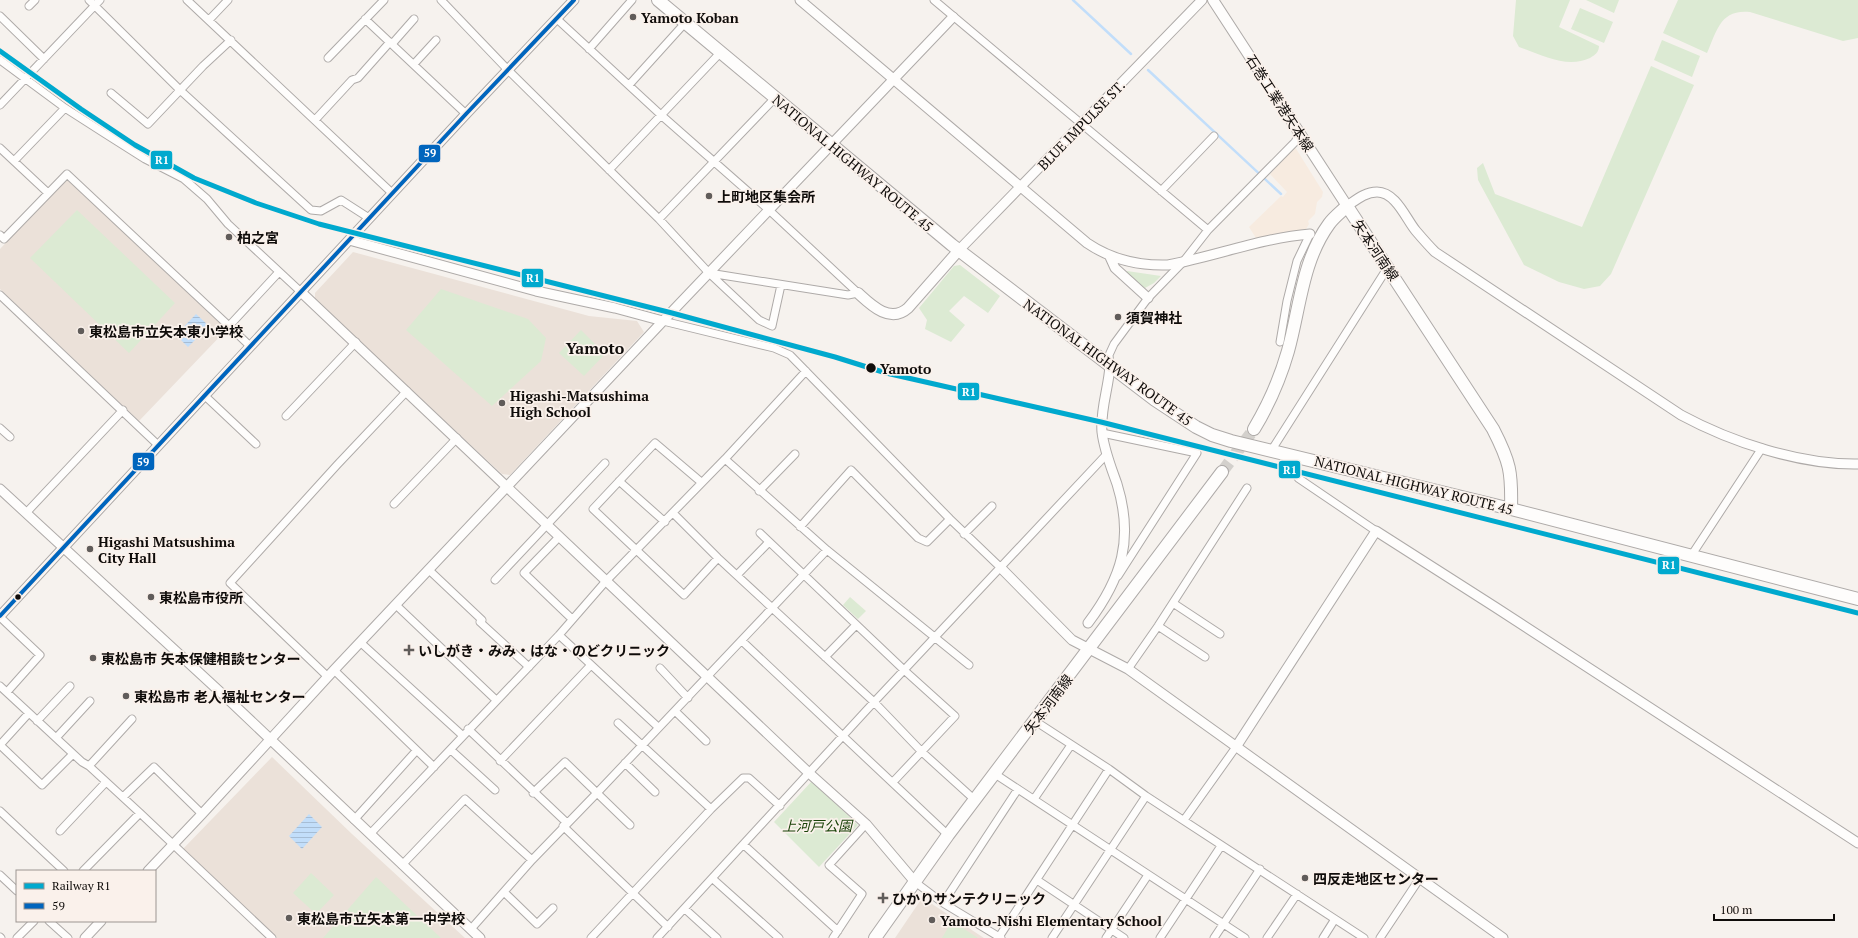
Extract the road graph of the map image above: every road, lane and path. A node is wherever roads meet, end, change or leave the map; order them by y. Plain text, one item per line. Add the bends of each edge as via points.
1 (35, 0) edge
2 (89, 0) edge
3 (187, 0) edge
4 (228, 0) edge
5 (384, 0) edge
6 (441, 0) edge
7 (574, 0) edge
8 (632, 0) edge
9 (658, 0) edge
10 (800, 0) edge
11 (934, 0) edge
12 (1202, 0) edge
13 (1213, 0) edge
14 (98, 3) edge
15 (29, 6) dead end
16 (0, 16) edge
17 (953, 17) junction
18 (365, 19) junction
19 (414, 19) dead end
20 (557, 19) junction
21 (209, 20) junction
22 (685, 23) junction
23 (231, 40) junction
24 (436, 40) dead end
25 (391, 43) junction
26 (589, 48) junction
27 (720, 53) junction
28 (328, 58) dead end
29 (44, 59) junction
30 (0, 60) edge
31 (414, 64) junction
32 (508, 70) junction
33 (25, 79) junction
34 (895, 79) junction
35 (629, 85) junction
36 (180, 90) junction
37 (111, 93) dead end
38 (775, 98) junction
39 (0, 105) edge
40 (65, 108) junction
41 (466, 114) junction
42 (661, 115) junction
43 (315, 120) junction
44 (1081, 125) junction
45 (1300, 134) junction
46 (1214, 136) dead end
47 (830, 144) junction
48 (0, 148) edge
49 (14, 161) junction
50 (713, 161) junction
51 (609, 170) junction
52 (1021, 186) junction
53 (1161, 191) junction
54 (48, 193) junction
55 (392, 193) junction
56 (1347, 206) junction
57 (769, 210) junction
58 (369, 218) junction
59 (659, 219) junction
60 (1208, 230) junction
61 (1310, 234) joint
62 (0, 236) edge
63 (349, 240) junction
64 (960, 250) junction
65 (1110, 257) junction
66 (1184, 262) junction
67 (1388, 267) junction
68 (279, 272) junction
69 (709, 272) junction
70 (781, 285) junction
71 (301, 292) junction
72 (858, 293) junction
73 (0, 295) edge
74 (1148, 298) junction
75 (663, 321) junction
76 (229, 326) junction
77 (356, 342) junction
78 (1280, 342) dead end
79 (250, 346) junction
80 (1110, 365) junction
81 (806, 370) junction
82 (407, 391) junction
83 (204, 395) junction
84 (123, 410) junction
85 (286, 416) dead end
86 (0, 428) edge
87 (1254, 429) tunnel mouth
88 (1102, 433) junction
89 (10, 437) dead end
90 (457, 438) junction
91 (256, 444) dead end
92 (158, 445) junction
93 (1762, 448) junction
94 (1271, 451) junction
95 (795, 454) dead end
96 (1106, 455) junction
97 (1292, 456) junction
98 (725, 459) junction
99 (605, 463) dead end
100 (1858, 464) edge
101 (1222, 472) tunnel mouth
102 (619, 481) junction
103 (701, 482) junction
104 (508, 487) junction
105 (1246, 488) dead end
106 (0, 489) edge
107 (759, 491) junction
108 (394, 504) dead end
109 (992, 506) dead end
110 (1511, 509) junction
111 (26, 513) junction
112 (673, 513) junction
113 (950, 519) junction
114 (665, 522) junction
115 (546, 525) junction
116 (800, 526) junction
117 (1376, 531) junction
118 (760, 533) dead end
119 (964, 534) junction
120 (559, 537) junction
121 (769, 542) junction
122 (62, 547) junction
123 (635, 550) junction
124 (827, 550) junction
125 (1691, 556) junction
126 (718, 558) junction
127 (1000, 567) junction
128 (429, 570) junction
129 (804, 575) junction
130 (737, 576) junction
131 (495, 580) dead end
132 (606, 581) junction
133 (1114, 581) junction
134 (1858, 599) edge
135 (1173, 604) junction
136 (396, 605) junction
137 (772, 607) junction
138 (0, 616) edge
139 (572, 619) junction
140 (1088, 623) dead end
141 (856, 625) junction
142 (1158, 626) junction
143 (1220, 634) dead end
144 (559, 636) junction
145 (936, 637) junction
146 (742, 641) junction
147 (360, 642) junction
148 (1089, 649) junction
149 (825, 657) junction
150 (1205, 657) dead end
151 (969, 665) dead end
152 (529, 666) junction
153 (590, 666) junction
154 (660, 668) dead end
155 (1128, 669) junction
156 (334, 670) junction
157 (904, 670) junction
158 (328, 677) junction
159 (707, 677) junction
160 (0, 686) edge
161 (70, 686) dead end
162 (7, 692) junction
163 (688, 698) junction
164 (496, 700) junction
165 (90, 701) dead end
166 (874, 702) junction
167 (675, 711) junction
168 (29, 713) junction
169 (132, 719) dead end
170 (37, 720) junction
171 (1035, 721) junction
172 (618, 723) dead end
173 (658, 727) junction
174 (468, 729) junction
175 (462, 735) junction
176 (842, 736) junction
177 (56, 738) junction
178 (271, 740) junction
179 (706, 741) dead end
180 (0, 744) edge
181 (641, 745) junction
182 (1070, 745) junction
183 (1236, 747) junction
184 (451, 750) junction
185 (416, 751) junction
186 (922, 752) junction
187 (73, 754) junction
188 (500, 761) junction
189 (625, 763) junction
190 (89, 766) junction
191 (434, 767) junction
192 (1109, 769) junction
193 (809, 774) junction
194 (995, 774) junction
195 (106, 782) junction
196 (893, 782) junction
197 (1018, 788) junction
198 (496, 790) dead end
199 (655, 792) dead end
200 (533, 793) junction
201 (596, 794) junction
202 (1146, 796) junction
203 (123, 797) junction
204 (1034, 799) junction
205 (976, 801) junction
206 (780, 806) junction
207 (711, 809) junction
208 (0, 811) edge
209 (140, 813) junction
210 (202, 814) junction
211 (354, 820) junction
212 (1184, 820) junction
213 (866, 824) junction
214 (1072, 824) junction
215 (565, 825) junction
216 (630, 826) dead end
217 (60, 831) dead end
218 (370, 833) junction
219 (948, 835) junction
220 (1858, 843) edge
221 (173, 844) junction
222 (744, 845) junction
223 (1221, 846) junction
224 (1110, 851) junction
225 (532, 860) junction
226 (402, 865) junction
227 (1260, 869) junction
228 (63, 870) edge
229 (84, 870) edge
230 (149, 870) edge
231 (0, 875) edge
232 (1148, 875) junction
233 (1420, 878) junction
234 (713, 879) junction
235 (1038, 880) junction
236 (915, 882) junction
237 (16, 890) edge
238 (504, 892) junction
239 (633, 892) junction
240 (1297, 894) junction
241 (1186, 900) junction
242 (943, 903) junction
243 (1073, 905) junction
244 (553, 908) dead end
245 (685, 909) junction
246 (1335, 919) junction
247 (33, 922) edge
248 (50, 922) edge
249 (100, 922) edge
250 (1223, 924) junction
251 (668, 927) junction
252 (471, 929) junction
253 (1112, 930) junction
254 (838, 931) junction
255 (1000, 937) edge
256 (17, 938) edge
257 (68, 938) edge
258 (85, 938) edge
259 (272, 938) edge
260 (480, 938) edge
261 (591, 938) edge
262 (657, 938) edge
263 (717, 938) edge
264 (779, 938) edge
265 (833, 938) edge
266 (876, 938) edge
267 (1052, 938) edge
268 (1106, 938) edge
269 (1124, 938) edge
270 (1160, 938) edge
271 (1214, 938) edge
272 (1245, 938) edge
273 (1267, 938) edge
274 (1322, 938) edge
275 (1364, 938) edge
276 (1380, 938) edge
277 (1503, 938) edge

1 - 15 street
2 - 14 street
3 - 21 street
4 - 21 street
5 - 18 street
6 - 32 street
7 - 20 street
8 - 26 street
9 - 22 main road, NATIONAL HIGHWAY ROUTE 45
10 - 34 street
11 - 17 street
12 - 44 street, BLUE IMPULSE ST.
13 - 45 main road, 石巻工業港矢本線
14 - 29 street
14 - 36 street
16 - 29 street
17 - 34 street
17 - 44 street
18 - 25 street
18 - 28 street
19 - 25 street
20 - 26 street
20 - 32 street
21 - 23 street
22 - 27 main road, NATIONAL HIGHWAY ROUTE 45
22 - 35 street
23 - 36 street
23 - 43 street
24 - 31 street
25 - 31 street
25 - 43 street
26 - 35 street
27 - 38 main road, NATIONAL HIGHWAY ROUTE 45
27 - 42 street
29 - 33 street
30 - 33 street
31 - 41 street
32 - 41 street
32 - 51 street
33 - 39 street
33 - 40 street
34 - 47 street
34 - 52 street
35 - 42 street
36 - 37 street via 148,124
36 - 58 street via 311,210 322,210 341,200
38 - 47 main road, NATIONAL HIGHWAY ROUTE 45
38 - 50 street
40 - 49 street
40 - 68 street via 184,179
41 - 55 street
42 - 50 street
42 - 51 street
43 - 55 street
44 - 52 street, BLUE IMPULSE ST.
44 - 53 street
45 - 56 main road, 石巻工業港矢本線
45 - 60 street
46 - 53 street
47 - 57 street
47 - 64 main road, NATIONAL HIGHWAY ROUTE 45
48 - 49 street
49 - 54 street
50 - 57 street
50 - 59 street
51 - 59 street
52 - 64 street, BLUE IMPULSE ST.
52 - 65 street via 1087,243
53 - 60 street
54 - 62 street via 4,239
54 - 76 street via 67,174
55 - 58 street
56 - 67 main road, 矢本河南線
56 - 87 main road, 矢本河南線 via 1330,223 1311,259 1304,278 1282,371
56 - 93 street via 1369,193 1386,194 1424,240 1444,258 1681,415 1720,434
57 - 69 street
57 - 72 street
58 - 63 street
59 - 69 street
60 - 66 street
61 - 66 street via 1288,236
61 - 78 street via 1297,261
63 - 71 street
63 - 75 street via 536,291
64 - 72 main road via 900,314 882,312 870,306
64 - 80 main road, NATIONAL HIGHWAY ROUTE 45
65 - 66 street via 1152,266
65 - 74 street via 1115,268
66 - 74 street
67 - 94 street
67 - 110 main road, 矢本河南線 via 1493,429 1511,472
68 - 71 street
68 - 76 street
69 - 70 street
69 - 70 street via 759,320 772,326
69 - 75 street
70 - 72 street via 848,295
71 - 77 street
71 - 79 street
73 - 84 street
74 - 80 street via 1114,344 1109,355
75 - 81 street via 774,348 790,355
75 - 104 street
76 - 79 street
77 - 82 street
77 - 85 street
79 - 83 street
80 - 88 street
80 - 94 main road, NATIONAL HIGHWAY ROUTE 45 via 1155,400 1196,427 1212,435
81 - 98 street
81 - 113 street
82 - 90 street
82 - 158 street via 336,464 230,584
83 - 91 street
83 - 92 street
84 - 92 street
84 - 111 street
86 - 89 street
88 - 96 street
88 - 133 street via 1197,453
90 - 104 street
90 - 108 street
92 - 122 street
93 - 100 street via 1816,461
93 - 125 street
94 - 97 main road, NATIONAL HIGHWAY ROUTE 45
95 - 107 street
96 - 127 street
96 - 133 street via 1124,512 1126,537
97 - 110 main road, NATIONAL HIGHWAY ROUTE 45
97 - 117 street via 1298,478
98 - 103 street
98 - 107 street
99 - 115 street
101 - 148 main road, 矢本河南線
102 - 103 street via 655,443
102 - 114 street
102 - 123 street via 593,509
103 - 112 street
104 - 115 street
104 - 128 street
105 - 135 street
106 - 111 street
107 - 116 street
109 - 119 street
110 - 125 main road, NATIONAL HIGHWAY ROUTE 45
111 - 122 street
112 - 114 street
112 - 126 street
113 - 116 street via 927,542 918,538 851,470
113 - 119 street
114 - 123 street
115 - 120 street
115 - 131 street
116 - 124 street
117 - 183 street
117 - 220 street
118 - 121 street
119 - 127 street
120 - 132 street
120 - 139 street via 524,573
121 - 129 street
121 - 130 street
122 - 138 street
122 - 178 street
123 - 126 street via 684,595
123 - 132 street
124 - 129 street
124 - 145 street
125 - 134 main road, NATIONAL HIGHWAY ROUTE 45
126 - 130 street
127 - 145 street
127 - 148 street via 1072,640
128 - 136 street
128 - 152 street via 482,620 480,622
129 - 137 street
129 - 141 street
130 - 137 street
132 - 139 street
132 - 159 street
133 - 140 street
135 - 142 street
135 - 143 street
136 - 147 street
136 - 164 street
137 - 146 street
137 - 149 street
138 - 162 street via 40,655
139 - 144 street
141 - 149 street
141 - 157 street
142 - 150 street
142 - 155 street
144 - 152 street
144 - 153 street
145 - 151 street
145 - 157 street
146 - 159 street
146 - 176 street
147 - 156 street
147 - 175 street
148 - 155 street
148 - 171 main road, 矢本河南線
149 - 166 street
152 - 164 street
153 - 173 street
153 - 188 street
154 - 163 street
155 - 183 street
156 - 158 street
156 - 185 street
157 - 166 street
157 - 186 street via 955,716
158 - 178 street
159 - 163 street
159 - 193 street
160 - 162 street
161 - 170 street
162 - 168 street
163 - 167 street
164 - 174 street
165 - 177 street
166 - 176 street
166 - 186 street
167 - 173 street
167 - 179 street
168 - 170 street
168 - 180 street
169 - 190 street
170 - 177 street
171 - 182 street
171 - 194 main road, 矢本河南線
172 - 181 street
173 - 181 street
174 - 175 street
174 - 188 street
175 - 184 street
176 - 193 street
176 - 196 street
177 - 187 street
178 - 210 street
178 - 211 street
180 - 187 street via 42,785
181 - 189 street
181 - 207 street
182 - 192 street
182 - 204 street
183 - 212 street
183 - 233 street
184 - 191 street
184 - 198 street
185 - 191 street
185 - 211 street
186 - 196 street
186 - 205 street
187 - 190 street
188 - 200 street
189 - 199 street
189 - 201 street
190 - 195 street
191 - 218 street
192 - 202 street
192 - 214 street
193 - 206 street
193 - 213 street
194 - 197 street
194 - 205 main road, 矢本河南線
195 - 203 street
195 - 217 street
196 - 219 street
197 - 204 street
197 - 242 street
200 - 201 street via 564,762
200 - 215 street
201 - 215 street
201 - 216 street
202 - 212 street
202 - 224 street
203 - 209 street
203 - 210 street via 154,766
204 - 214 street
205 - 219 main road, 矢本河南線
206 - 207 street via 749,778 743,778
206 - 222 street
207 - 239 street
208 - 228 street
209 - 221 street
209 - 229 street
210 - 221 street
211 - 218 street
212 - 223 street
213 - 236 street
213 - 254 street via 828,865 862,894
214 - 224 street
214 - 235 street
215 - 225 street
215 - 239 street
218 - 226 street
219 - 236 main road, 矢本河南線
221 - 230 street
221 - 259 street
222 - 234 street
222 - 254 street
223 - 227 street
223 - 241 street
224 - 232 street
224 - 243 street
225 - 226 street via 465,799
225 - 238 street
226 - 252 street
227 - 240 street
227 - 250 street
231 - 237 street
232 - 241 street
232 - 253 street
233 - 276 street
233 - 277 street
234 - 245 street
234 - 264 street
235 - 243 street
235 - 255 street
236 - 242 street
236 - 266 main road, 矢本河南線
238 - 244 street via 537,924
238 - 252 street
239 - 251 street
239 - 261 street
240 - 246 street
240 - 273 street
241 - 250 street
241 - 270 street
242 - 255 street
243 - 253 street
243 - 267 street
245 - 251 street
245 - 263 street
246 - 274 street
246 - 275 street
247 - 256 street
248 - 257 street
249 - 258 street
250 - 271 street
250 - 272 street
251 - 262 street
252 - 260 street
253 - 268 street
253 - 269 street
254 - 265 street

